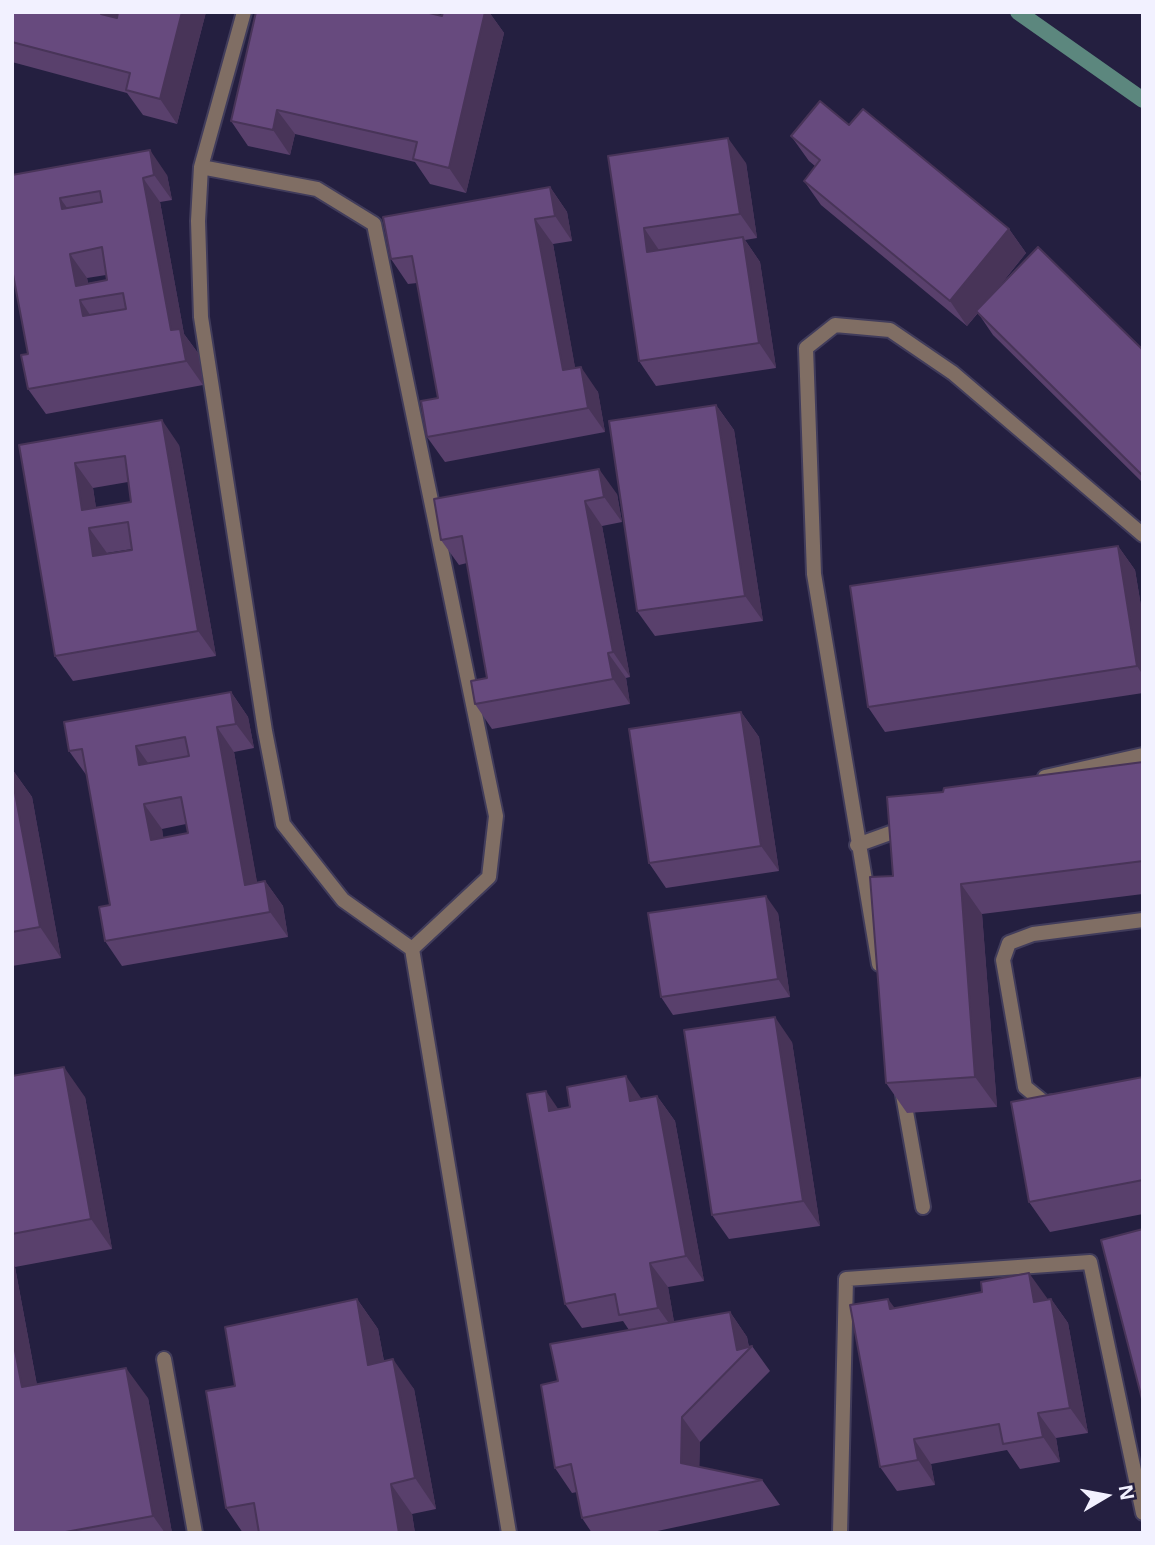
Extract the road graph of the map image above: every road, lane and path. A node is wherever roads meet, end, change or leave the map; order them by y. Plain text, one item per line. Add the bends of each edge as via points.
1 (244, 12) edge
2 (201, 167) junction
3 (1143, 535) edge
4 (1143, 755) edge
5 (1032, 782) edge
6 (919, 822) edge
7 (857, 845) junction
8 (1143, 920) edge
9 (412, 949) junction
10 (881, 979) edge
11 (901, 1086) edge
12 (1068, 1099) edge
13 (923, 1207) dead end
14 (164, 1359) dead end
15 (1143, 1513) edge
16 (195, 1533) edge
17 (509, 1533) edge
18 (840, 1533) edge

1 - 2 street
2 - 9 street via 201,317 283,824 343,900
2 - 9 street via 317,189 374,225 496,816 489,877
3 - 7 street via 953,373 890,330 835,325 806,348 814,574
4 - 5 street
6 - 7 street
7 - 10 street
8 - 12 street via 1033,934 1009,943 1003,960 1025,1087 1046,1104
9 - 17 street
11 - 13 street
14 - 16 street
15 - 18 street via 1090,1262 846,1279

